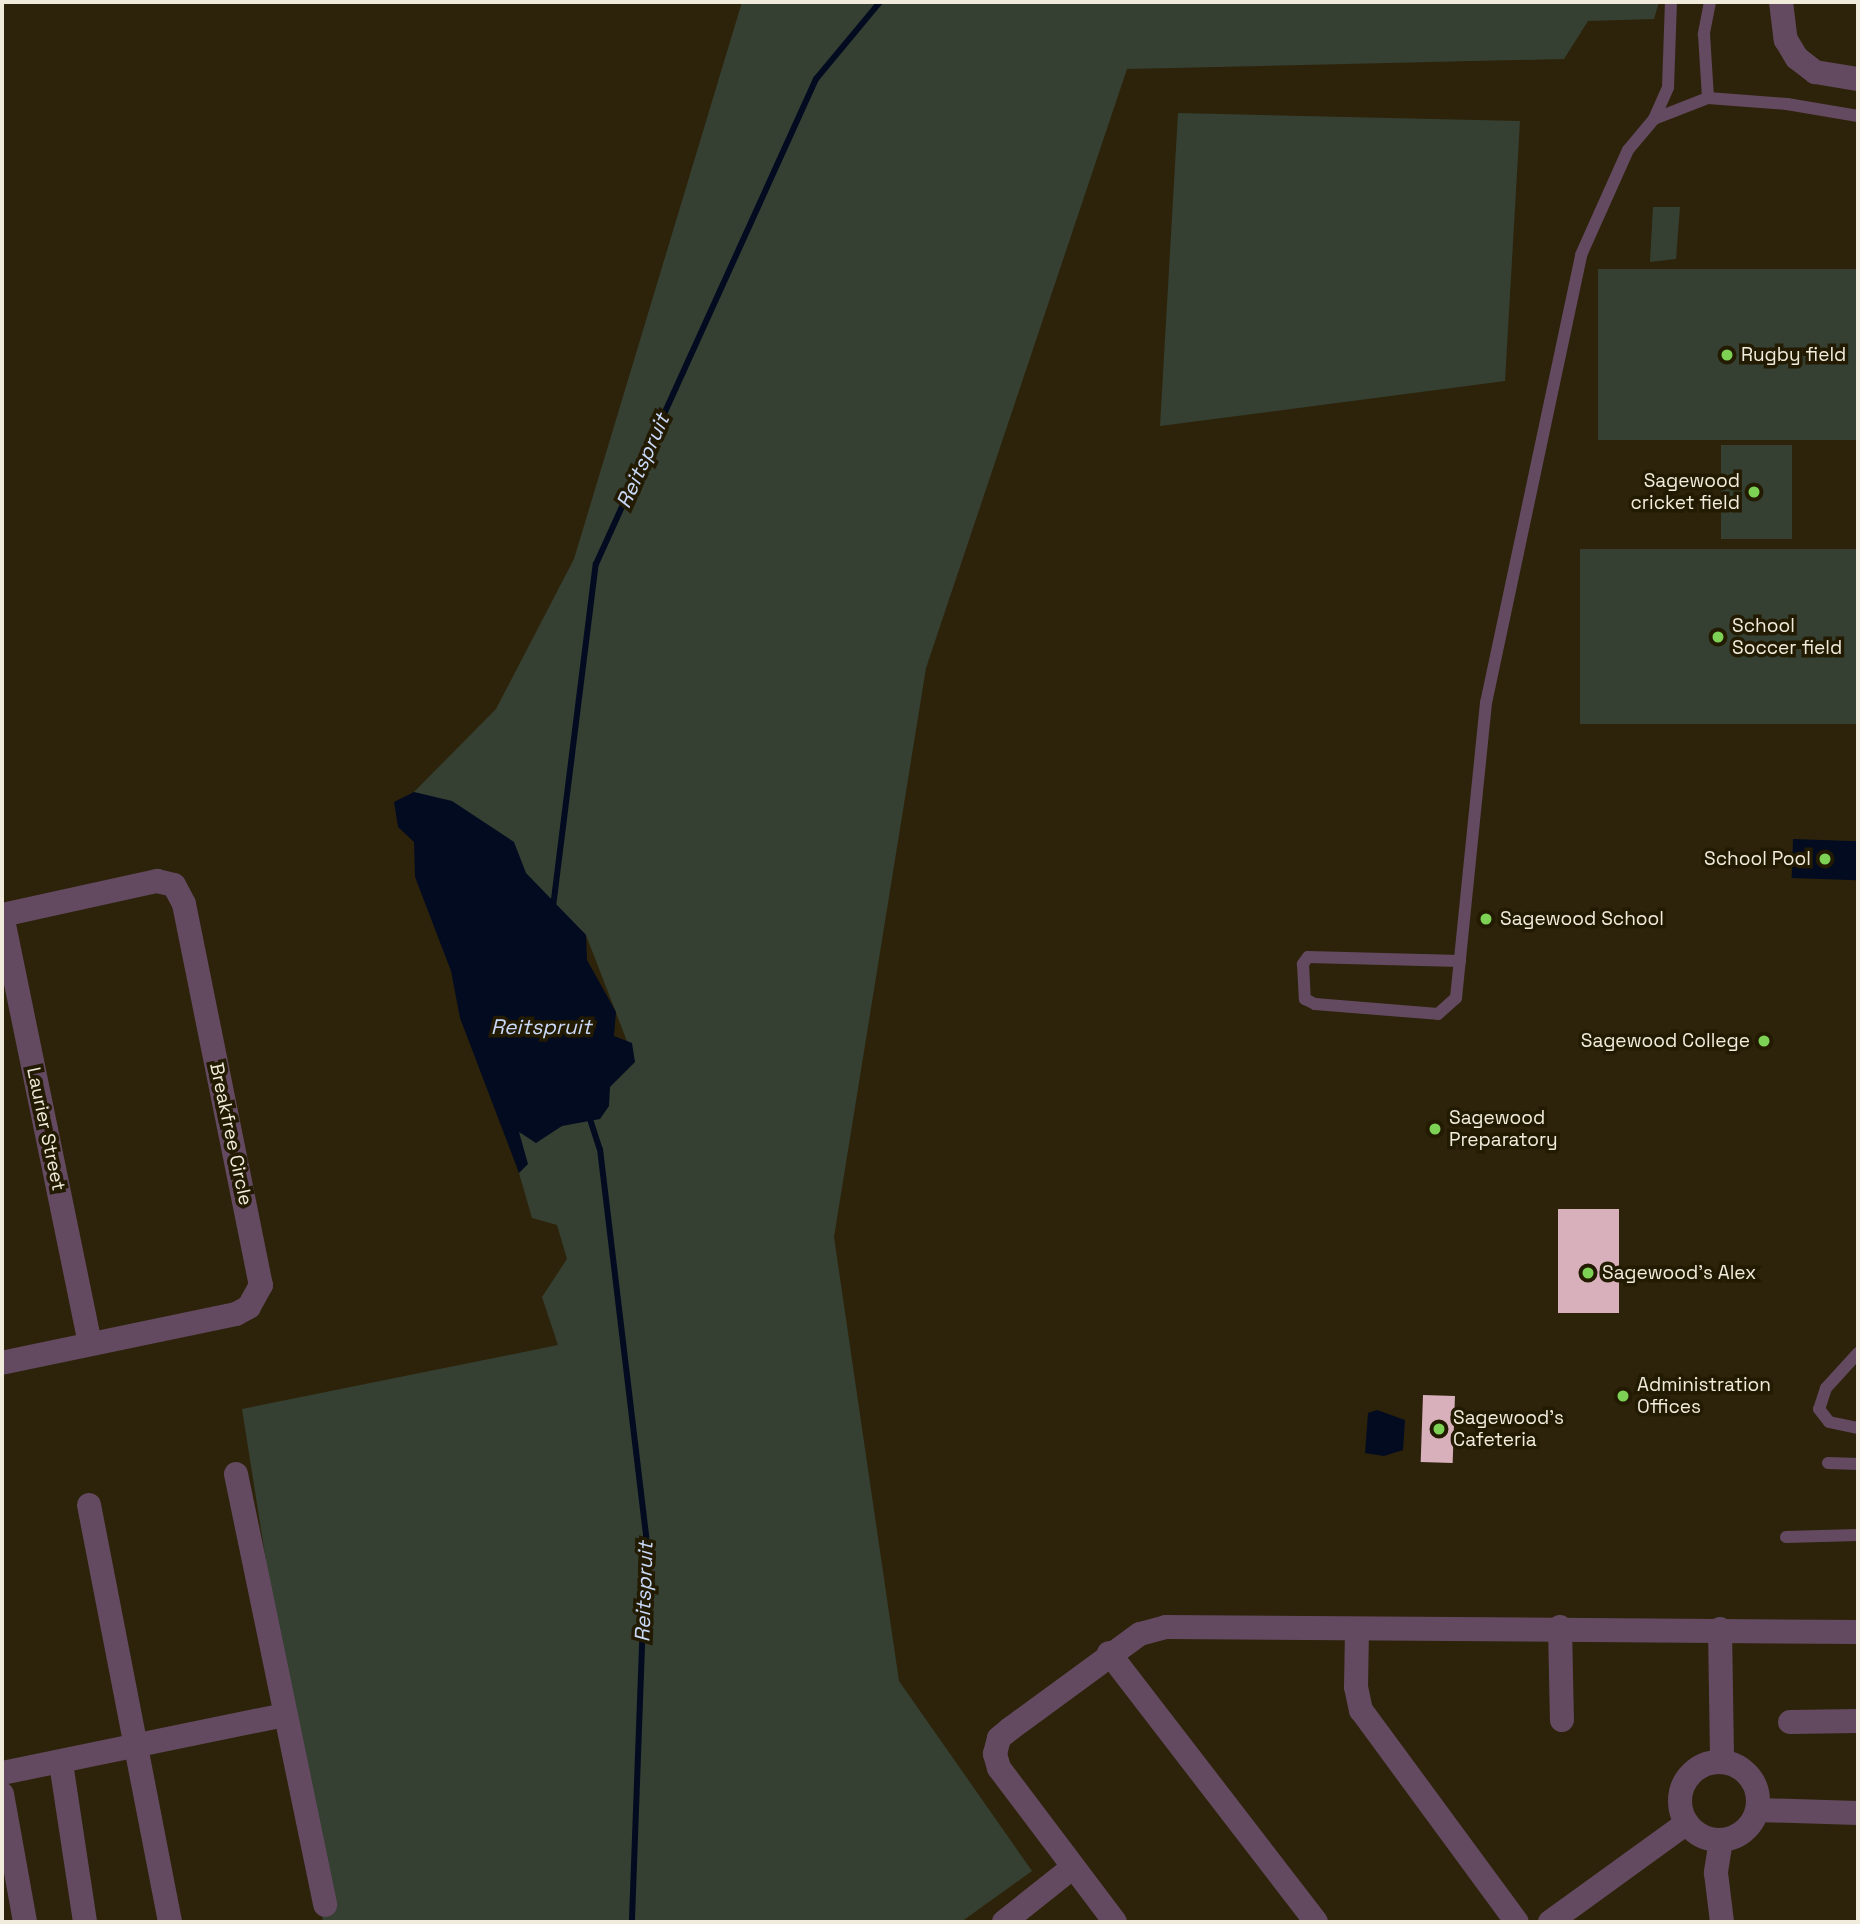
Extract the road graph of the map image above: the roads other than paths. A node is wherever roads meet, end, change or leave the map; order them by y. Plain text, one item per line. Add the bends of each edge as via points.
1 (1671, 2) edge
2 (1710, 2) edge
3 (1781, 2) edge
4 (1858, 79) edge
5 (1708, 98) junction
6 (1858, 116) edge
7 (1654, 119) junction
8 (2, 915) edge
9 (1460, 961) junction
10 (90, 1343) junction
11 (1858, 1353) edge
12 (2, 1363) edge
13 (1858, 1428) edge
14 (1828, 1463) dead end
15 (1858, 1464) edge
16 (236, 1474) dead end
17 (89, 1505) dead end
18 (1858, 1535) edge
19 (1786, 1537) dead end
20 (1560, 1627) junction
21 (1720, 1629) junction
22 (1357, 1630) junction
23 (1858, 1632) edge
24 (1110, 1653) junction
25 (285, 1715) junction
26 (1562, 1720) dead end
27 (1858, 1721) edge
28 (1790, 1722) dead end
29 (137, 1747) junction
30 (1722, 1762) junction
31 (61, 1763) junction
32 (2, 1773) edge
33 (2, 1794) edge
34 (1758, 1810) junction
35 (1858, 1813) edge
36 (1687, 1823) junction
37 (1721, 1840) junction
38 (1072, 1868) junction
39 (325, 1905) dead end
40 (25, 1922) edge
41 (85, 1922) edge
42 (170, 1922) edge
43 (1004, 1922) edge
44 (1115, 1922) edge
45 (1316, 1922) edge
46 (1517, 1922) edge
47 (1550, 1922) edge
48 (1722, 1922) edge

1 - 7 lane via 1668,87
2 - 5 lane via 1704,34
3 - 4 street via 1786,40 1797,58 1815,72
5 - 6 lane
5 - 7 lane
7 - 9 lane via 1628,149 1581,255 1486,703
8 - 10 street, Laurier Street
8 - 10 street, Breakfree Circle via 157,881 174,885 187,916 260,1276 259,1296 236,1314
9 - 9 lane via 1456,999 1438,1014 1315,1004 1305,999 1303,964 1308,957
10 - 12 street, Breakfree Circle
11 - 13 lane via 1826,1388 1819,1409 1829,1422
14 - 15 lane
16 - 25 street
17 - 29 street
18 - 19 lane
20 - 21 street
20 - 22 street
20 - 26 street
21 - 23 street
21 - 30 street
22 - 24 street via 1167,1627 1140,1634
22 - 46 street via 1356,1687 1361,1710
24 - 38 street via 999,1738 995,1754 999,1768
24 - 45 street
25 - 29 street
25 - 39 street
27 - 28 street
29 - 31 street
29 - 42 street
30 - 34 street via 1751,1778
30 - 36 street via 1698,1768 1688,1776 1680,1799
31 - 32 street
31 - 41 street
33 - 40 street
34 - 35 street
34 - 37 street via 1744,1831
36 - 37 street via 1696,1832
36 - 47 street
37 - 48 street via 1716,1873
38 - 43 street
38 - 44 street

